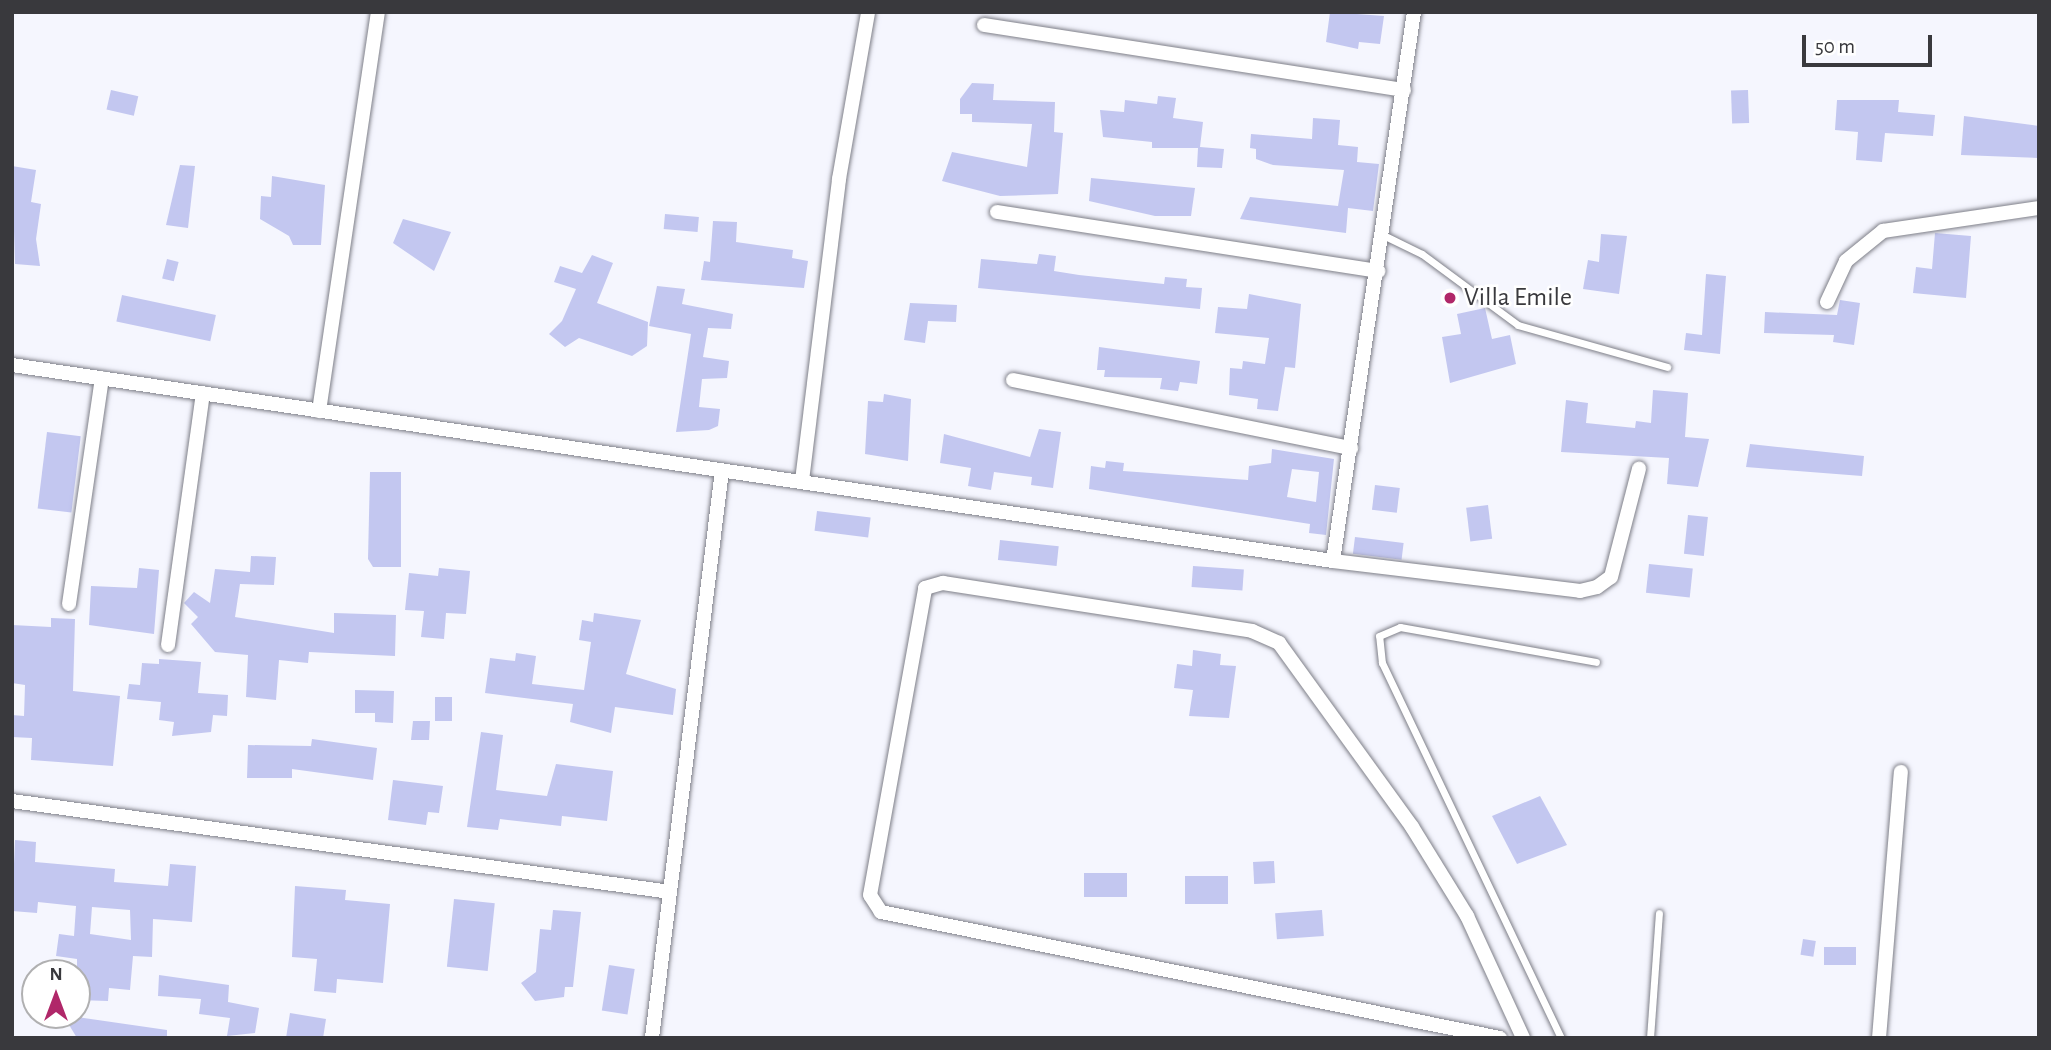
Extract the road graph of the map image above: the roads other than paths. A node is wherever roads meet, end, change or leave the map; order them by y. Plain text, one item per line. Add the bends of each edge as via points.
1 (378, 12) edge
2 (868, 12) edge
3 (1414, 12) edge
4 (984, 25) dead end
5 (1404, 90) junction
6 (2039, 208) edge
7 (997, 212) dead end
8 (1383, 235) junction
9 (1378, 271) junction
10 (1827, 302) dead end
11 (12, 365) edge
12 (1667, 367) dead end
13 (102, 378) junction
14 (1013, 380) dead end
15 (203, 393) junction
16 (320, 411) junction
17 (1351, 448) junction
18 (1639, 469) dead end
19 (722, 470) junction
20 (802, 481) junction
21 (1333, 561) junction
22 (69, 604) dead end
23 (168, 645) dead end
24 (1597, 662) dead end
25 (1900, 772) dead end
26 (12, 801) edge
27 (670, 892) junction
28 (1659, 913) dead end
29 (652, 1038) edge
30 (1500, 1038) edge
31 (1523, 1038) edge
32 (1561, 1038) edge
33 (1650, 1038) edge
34 (1879, 1038) edge

1 - 16 street
2 - 20 street via 839,179
3 - 5 street
4 - 5 street
5 - 8 street
6 - 10 street via 1883,231 1846,261
7 - 9 street
8 - 9 street
8 - 12 lane via 1422,254 1518,325
9 - 17 street
11 - 13 street
13 - 15 street
13 - 22 street
14 - 17 street
15 - 16 street
15 - 23 street
16 - 19 street
17 - 21 street
18 - 21 street via 1611,578 1597,587 1580,591
19 - 20 street
19 - 27 street
20 - 21 street
24 - 32 lane via 1400,627 1379,636 1382,663
25 - 34 street
26 - 27 street
27 - 29 street
28 - 33 lane
30 - 31 street via 881,912 870,895 925,588 943,583 1252,631 1279,643 1461,906

